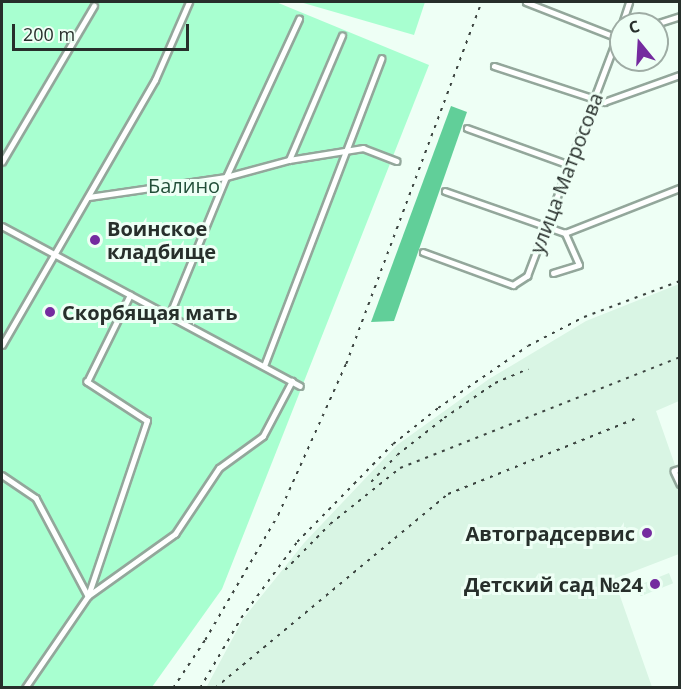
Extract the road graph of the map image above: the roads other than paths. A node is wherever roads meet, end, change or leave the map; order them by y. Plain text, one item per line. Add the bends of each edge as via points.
1 (189, 2) edge
2 (526, 2) edge
3 (94, 6) dead end
4 (299, 19) dead end
5 (609, 33) edge
6 (342, 36) dead end
7 (381, 59) dead end
8 (609, 64) edge
9 (494, 66) dead end
10 (680, 75) edge
11 (594, 100) junction
12 (467, 128) dead end
13 (344, 151) junction
14 (289, 160) junction
15 (397, 160) dead end
16 (2, 162) edge
17 (570, 165) junction
18 (226, 177) junction
19 (680, 188) edge
20 (445, 191) dead end
21 (90, 197) junction
22 (2, 226) edge
23 (548, 228) junction
24 (565, 233) junction
25 (423, 252) dead end
26 (56, 256) junction
27 (553, 273) dead end
28 (130, 295) junction
29 (169, 316) junction
30 (2, 345) edge
31 (264, 366) junction
32 (292, 381) junction
33 (300, 386) dead end
34 (677, 470) edge
35 (2, 475) edge
36 (680, 484) edge
37 (88, 596) junction
38 (25, 687) edge

1 - 21 street via 155,80
2 - 5 street
3 - 16 street
4 - 18 street
6 - 14 street
7 - 13 street
8 - 11 street, улица Матросова
9 - 11 street
10 - 11 street via 604,102
11 - 17 street, улица Матросова
12 - 17 street
13 - 14 street
13 - 15 street via 363,148
13 - 31 street
14 - 18 street
17 - 23 street, улица Матросова
18 - 21 street
18 - 29 street
19 - 24 street
20 - 23 street
21 - 26 street
22 - 26 street
23 - 24 street
23 - 25 street, улица Матросова via 520,284 513,285
24 - 27 street via 579,265
26 - 28 street
26 - 30 street
28 - 29 street
28 - 37 street via 87,382 147,422
29 - 31 street
31 - 32 street
32 - 33 street
32 - 37 street via 263,436 219,468 175,534
34 - 36 street
35 - 37 street via 36,498
37 - 38 street

